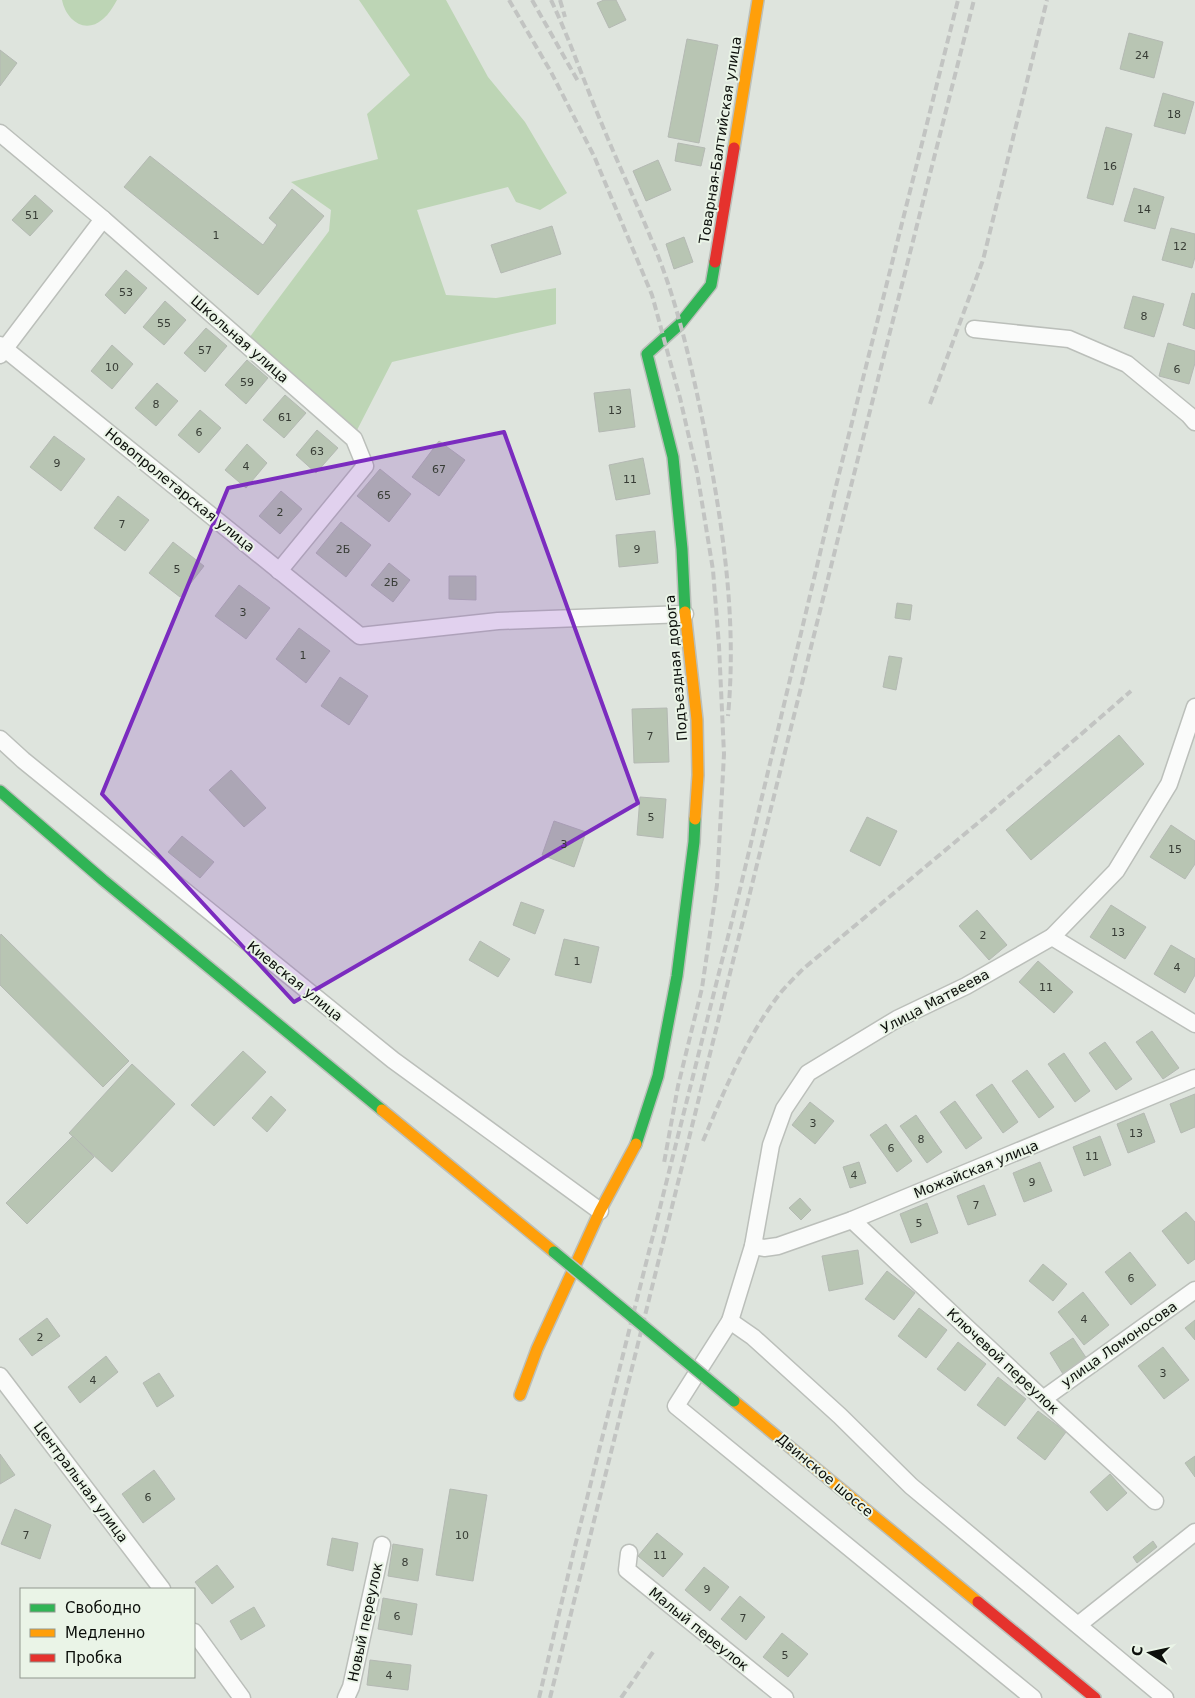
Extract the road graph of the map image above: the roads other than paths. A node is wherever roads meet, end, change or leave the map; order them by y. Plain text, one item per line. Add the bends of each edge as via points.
1 (758, 0) edge
2 (0, 133) edge
3 (103, 219) junction
4 (711, 285) joint
5 (974, 329) dead end
6 (2, 350) edge
7 (1195, 422) edge
8 (280, 571) junction
9 (685, 614) junction
10 (1194, 712) edge
11 (0, 739) edge
12 (0, 790) edge
13 (1052, 937) junction
14 (1195, 1024) edge
15 (1195, 1078) edge
16 (600, 1211) junction
17 (852, 1220) junction
18 (753, 1246) junction
19 (1195, 1290) edge
20 (730, 1321) junction
21 (0, 1376) edge
22 (520, 1395) dead end
23 (1042, 1398) junction
24 (1154, 1501) dead end
25 (1195, 1532) edge
26 (382, 1545) dead end
27 (629, 1553) dead end
28 (161, 1588) edge
29 (1078, 1625) junction
30 (195, 1633) edge
31 (242, 1698) edge
32 (346, 1698) edge
33 (785, 1698) edge
34 (1033, 1698) edge
35 (1095, 1698) edge
36 (1165, 1698) edge

1 - 4 street, Товарная-Балтийская улица
2 - 3 street, Школьная улица
3 - 6 street
3 - 8 street, Школьная улица via 354,439 365,466
4 - 9 street, Подъездная дорога via 680,324 646,354 673,457
5 - 7 street via 1069,339 1128,364
6 - 8 street, Новопролетарская улица
8 - 9 street, Новопролетарская улица via 360,636 498,621
9 - 16 street, Подъездная дорога via 697,720 698,775 694,842 677,976 658,1076 634,1149
10 - 13 street, Улица Матвеева via 1169,784 1116,871
11 - 16 street, Киевская улица via 393,1060
12 - 35 street, Двинское шоссе, bridge via 111,886
13 - 14 street
13 - 18 street, Улица Матвеева via 966,986 897,1019 808,1073 784,1109 771,1145
15 - 17 street, Можайская улица
16 - 22 street, Подъездная дорога via 537,1349
17 - 18 street, Можайская улица via 778,1246
17 - 23 street, Ключевой переулок
18 - 20 street, Улица Матвеева
19 - 23 street, улица Ломоносова
20 - 29 street via 782,1363 911,1486
20 - 34 street via 676,1406
21 - 28 street, Центральная улица
23 - 24 street, Ключевой переулок
25 - 29 street
26 - 32 street, Новый переулок
27 - 33 street, Малый переулок via 628,1570
29 - 36 street
30 - 31 street

